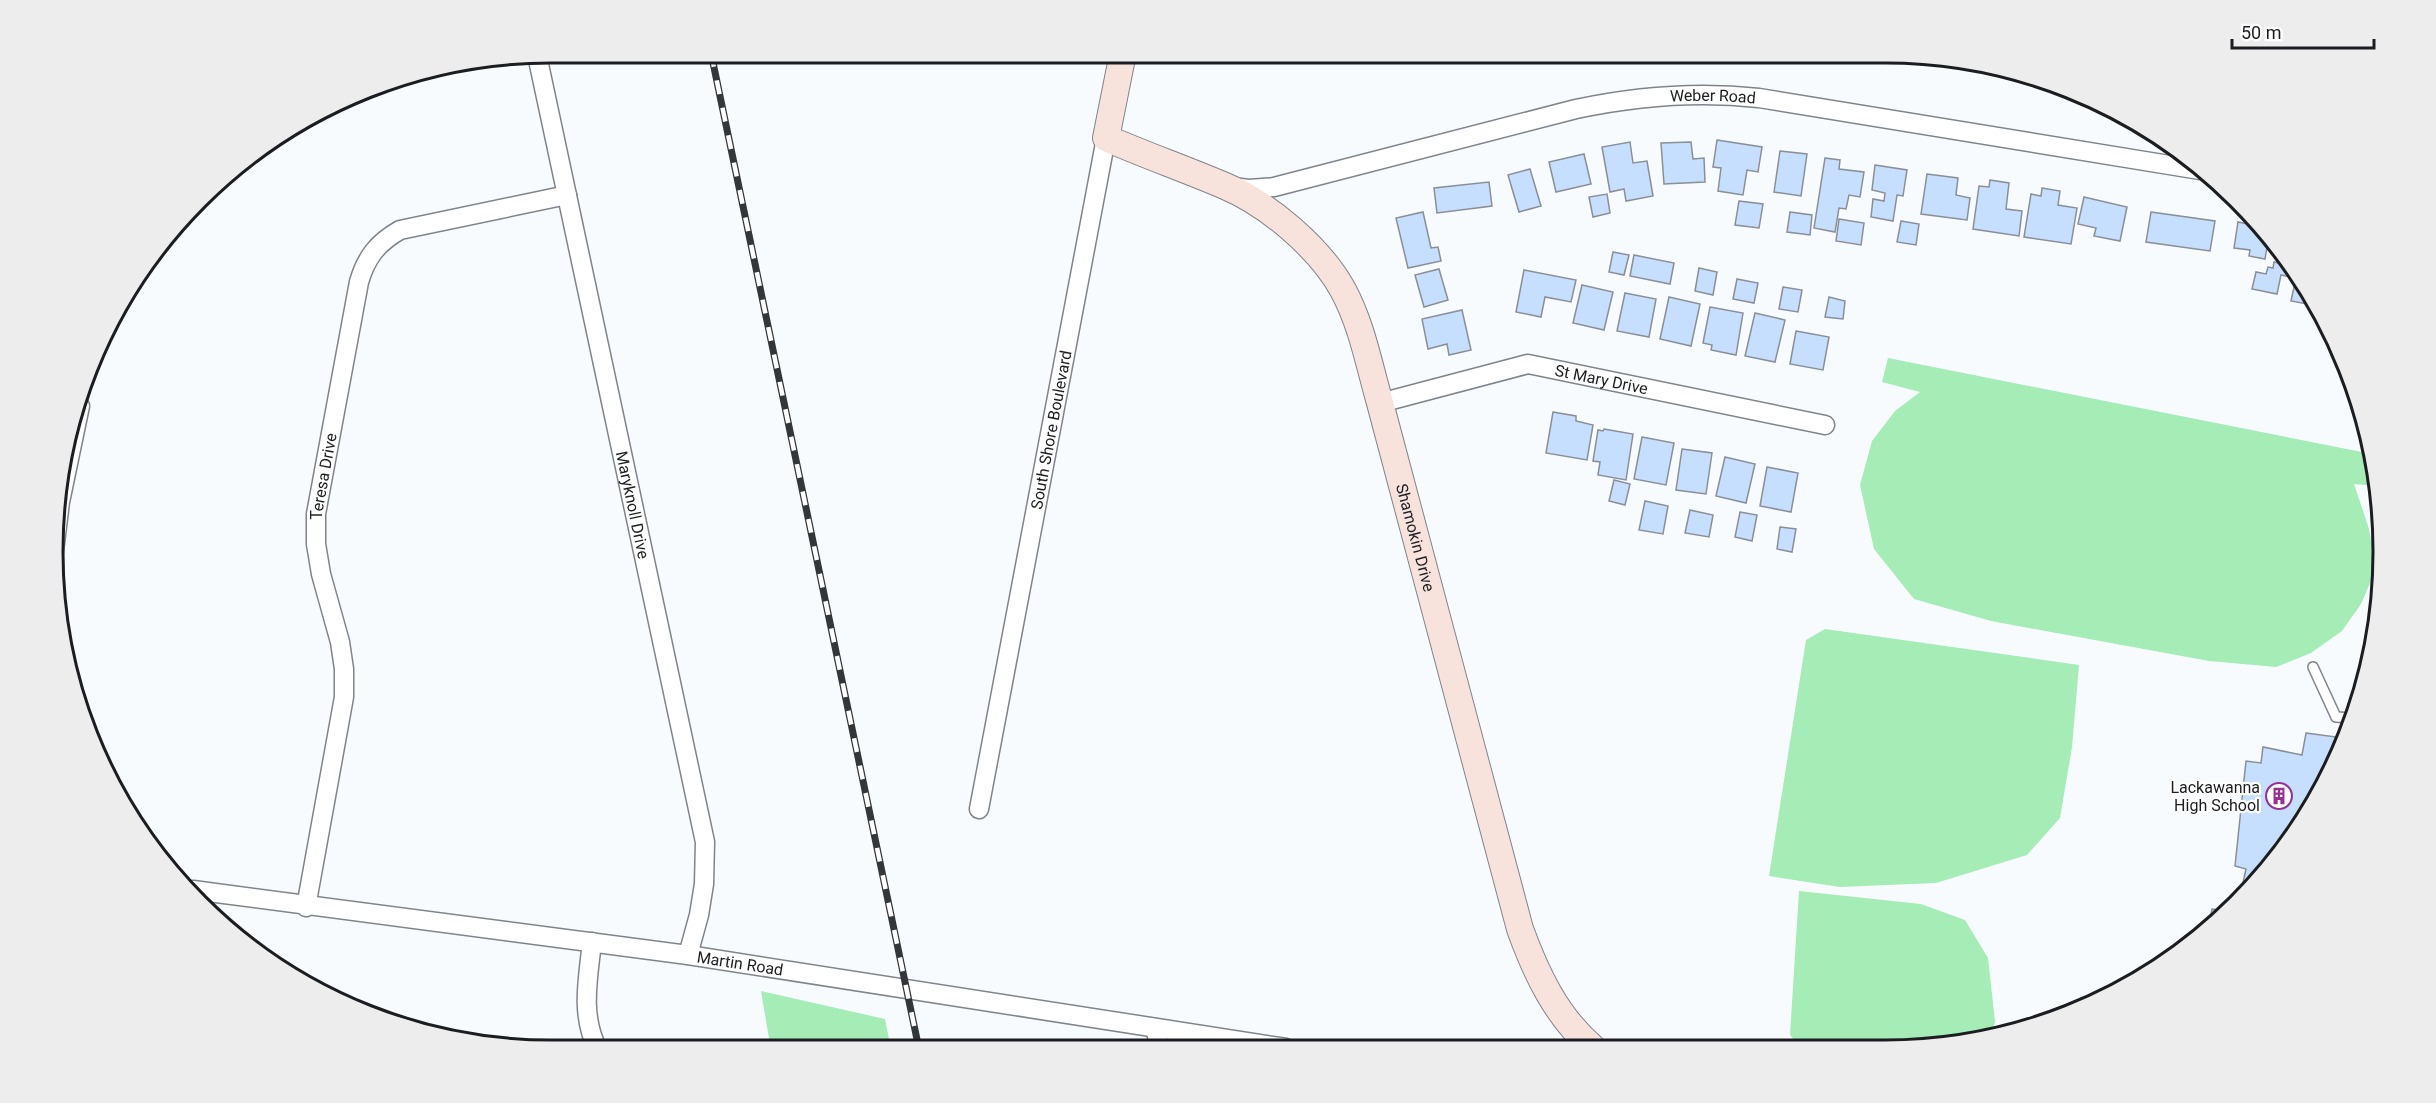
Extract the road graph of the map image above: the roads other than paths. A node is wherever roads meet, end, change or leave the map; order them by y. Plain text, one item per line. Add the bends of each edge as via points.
1 (539, 63) edge
2 (1121, 63) edge
3 (1106, 138) junction
4 (2187, 168) edge
5 (1224, 186) junction
6 (567, 195) junction
7 (1380, 403) junction
8 (1825, 425) dead end
9 (2313, 667) dead end
10 (2344, 717) edge
11 (979, 809) dead end
12 (200, 891) edge
13 (306, 907) junction
14 (592, 942) junction
15 (688, 955) junction
16 (1155, 1028) junction
17 (593, 1040) edge
18 (1158, 1040) edge
19 (1234, 1040) edge
20 (1585, 1040) edge

1 - 6 street, Maryknoll Drive
2 - 3 street, South Shore Boulevard
3 - 5 street, Shamokin Drive
3 - 11 street, South Shore Boulevard
4 - 5 street, Weber Road via 1759,98 1681,93 1576,109 1274,187
5 - 7 street, Shamokin Drive via 1270,212 1324,262 1356,318
6 - 13 street, Teresa Drive via 400,230 380,244 364,265 316,514 316,544 340,642 344,697
6 - 15 street, Maryknoll Drive via 705,842 704,884
7 - 8 street, St Mary Drive via 1528,364
7 - 20 street, Shamokin Drive via 1520,929 1548,993
9 - 10 lane via 2336,717
12 - 13 street, Martin Road
13 - 14 street, Martin Road
14 - 15 street, Martin Road
14 - 17 street via 585,1003
15 - 16 street, Martin Road
16 - 18 street
16 - 19 street, Martin Road

